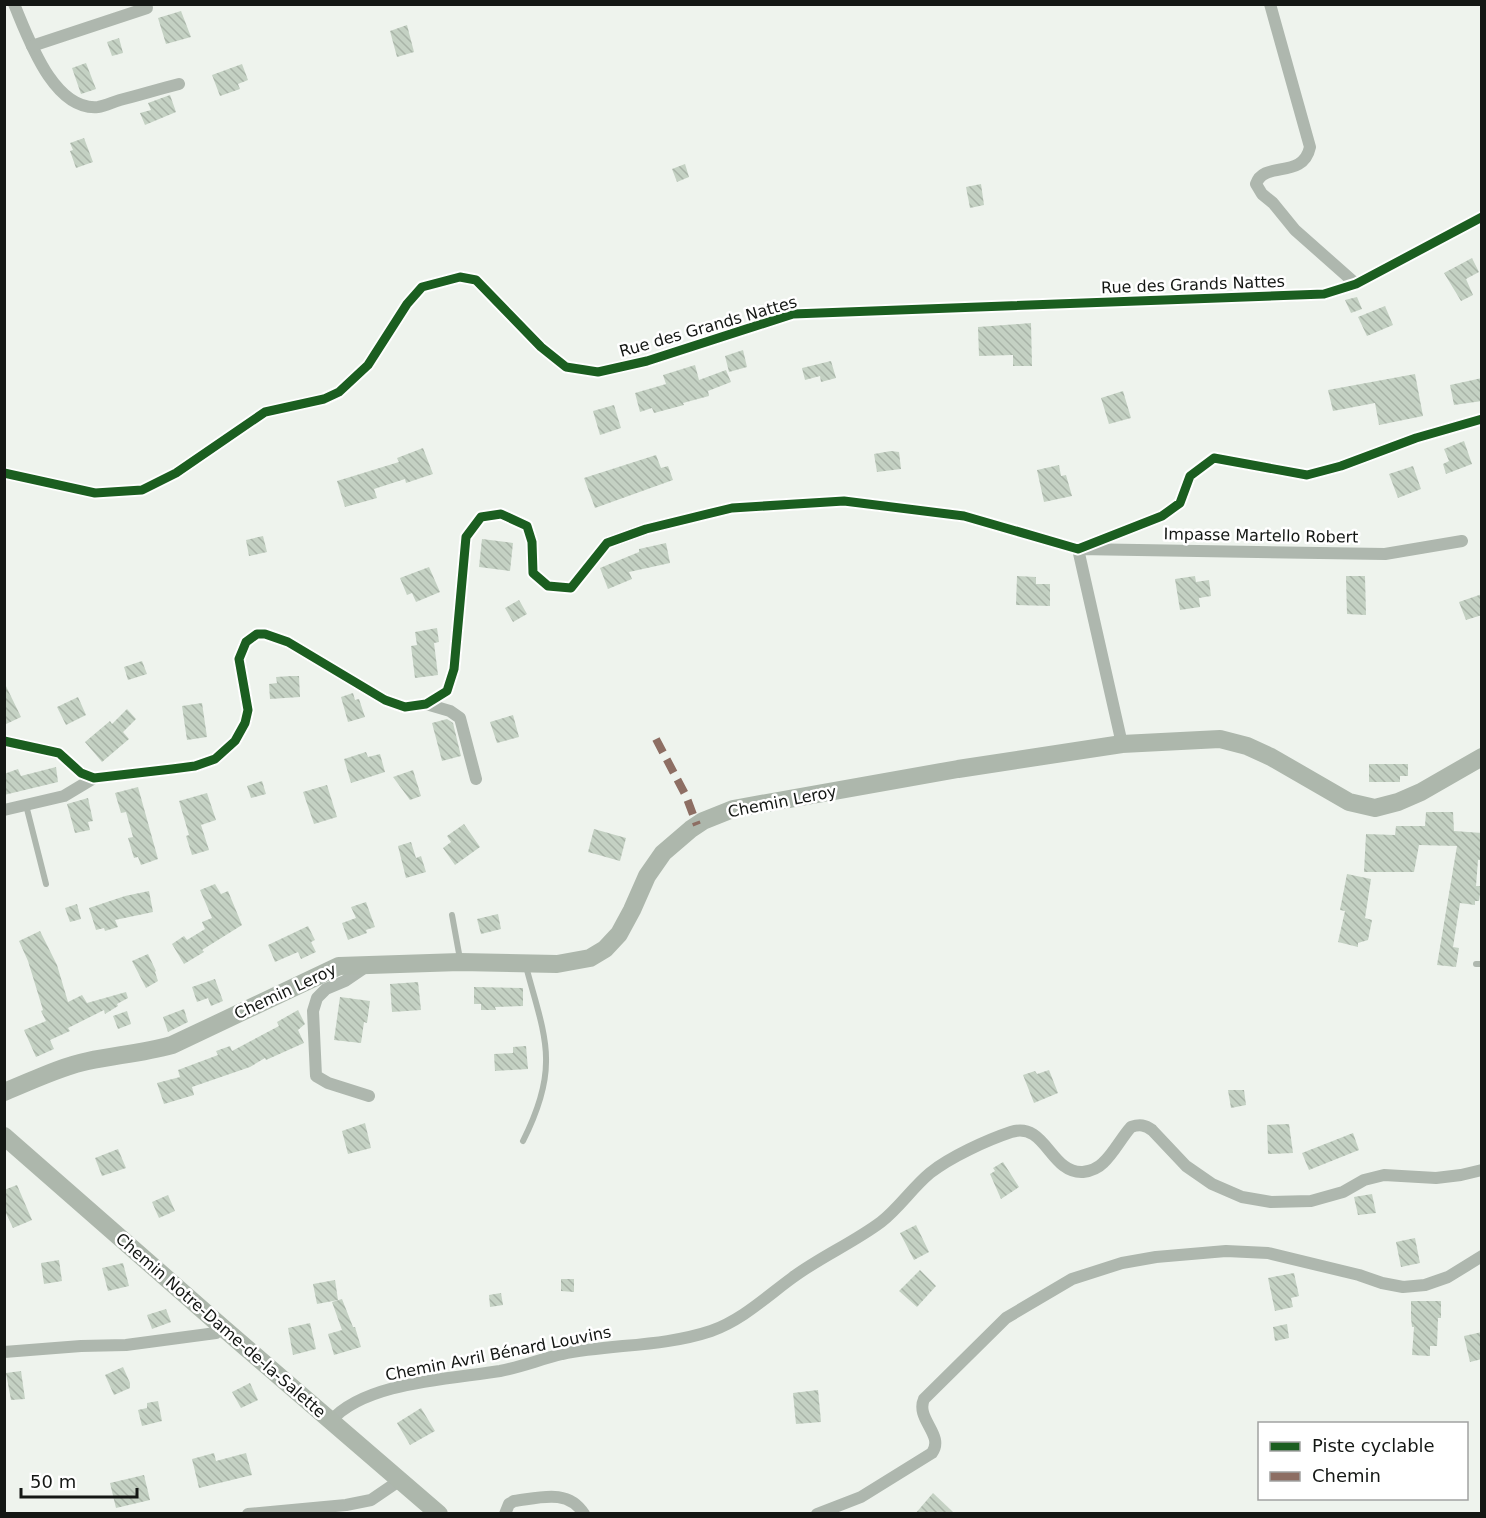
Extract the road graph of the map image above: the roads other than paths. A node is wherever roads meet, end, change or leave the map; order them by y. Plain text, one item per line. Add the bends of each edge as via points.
1 (13, 4) edge
2 (1270, 4) edge
3 (4, 8) edge
4 (147, 8) dead end
5 (32, 46) junction
6 (179, 84) dead end
7 (1482, 217) edge
8 (1356, 284) junction
9 (1482, 419) edge
10 (4, 473) edge
11 (1462, 541) dead end
12 (1078, 549) junction
13 (426, 704) junction
14 (4, 741) edge
15 (1122, 744) junction
16 (1482, 758) edge
17 (94, 778) junction
18 (476, 779) dead end
19 (26, 805) junction
20 (4, 810) edge
21 (46, 884) dead end
22 (452, 915) dead end
23 (460, 962) junction
24 (370, 963) junction
25 (526, 963) junction
26 (4, 1092) edge
27 (369, 1096) dead end
28 (4, 1136) edge
29 (523, 1141) dead end
30 (1482, 1170) edge
31 (1482, 1257) edge
32 (222, 1327) junction
33 (4, 1352) edge
34 (331, 1421) junction
35 (398, 1480) junction
36 (248, 1514) edge
37 (439, 1514) edge
38 (505, 1514) edge
39 (584, 1514) edge
40 (817, 1514) edge

1 - 3 street
1 - 5 street
2 - 8 street via 1310,147 1305,159 1295,167 1263,174 1256,184 1295,230
4 - 5 street
5 - 6 street via 60,91 83,105 97,107
7 - 8 street, Rue des Grands Nattes
8 - 10 street, Rue des Grands Nattes via 1324,294 793,314 647,361 598,372 566,367 476,280 460,277 422,287 368,364 339,392 265,412 176,473 142,490 95,494
9 - 12 street via 1307,475 1214,458 1190,476 1179,503 1162,516
11 - 12 street, Impasse Martello Robert via 1385,554
12 - 13 street, Impasse Martello Robert via 964,516 844,501 732,508 606,543 571,588 548,586 533,573 532,542 526,526 501,514 481,517 466,537 451,680 447,691
12 - 15 street
13 - 17 street via 405,707 385,700 288,642 257,634 246,642 239,659 248,710 245,723 223,754 195,766
13 - 18 street via 460,718
14 - 17 street via 59,753 81,773
15 - 16 street, Chemin Leroy via 1229,741 1271,757 1350,802 1375,807 1421,792
15 - 25 street, Chemin Leroy via 734,809 697,825 663,853 646,876 626,922 605,949 590,958 568,963
17 - 19 street via 64,796
19 - 20 street
19 - 21 lane
22 - 23 lane
23 - 24 street, Chemin Leroy
23 - 25 street, Chemin Leroy
24 - 26 street, Chemin Leroy via 330,968 172,1045 69,1066
24 - 27 street via 321,992 313,1011 316,1076
25 - 29 lane via 547,1060 538,1104
28 - 32 street, Chemin Notre-Dame-de-la-Salette
30 - 34 street, Chemin Avril Bénard Louvins via 1436,1178 1384,1175 1311,1201 1271,1202 1242,1197 1212,1184 1186,1166 1152,1130 1138,1124 1131,1127 1103,1163 1092,1171 1078,1172 1055,1158 1035,1135 1012,1132 948,1160 884,1220 799,1273 737,1319 712,1330 562,1354 502,1370 378,1392
31 - 40 street via 1448,1277 1403,1287 1268,1253 1226,1251 1122,1263 1072,1279 1006,1318 924,1399 922,1412 936,1441 932,1453 861,1497
32 - 33 street via 216,1333 126,1345
32 - 34 street, Chemin Notre-Dame-de-la-Salette
34 - 35 street, Chemin Notre-Dame-de-la-Salette
35 - 36 street via 371,1500
35 - 37 street, Chemin Notre-Dame-de-la-Salette
38 - 39 street via 514,1501 555,1497 572,1499

